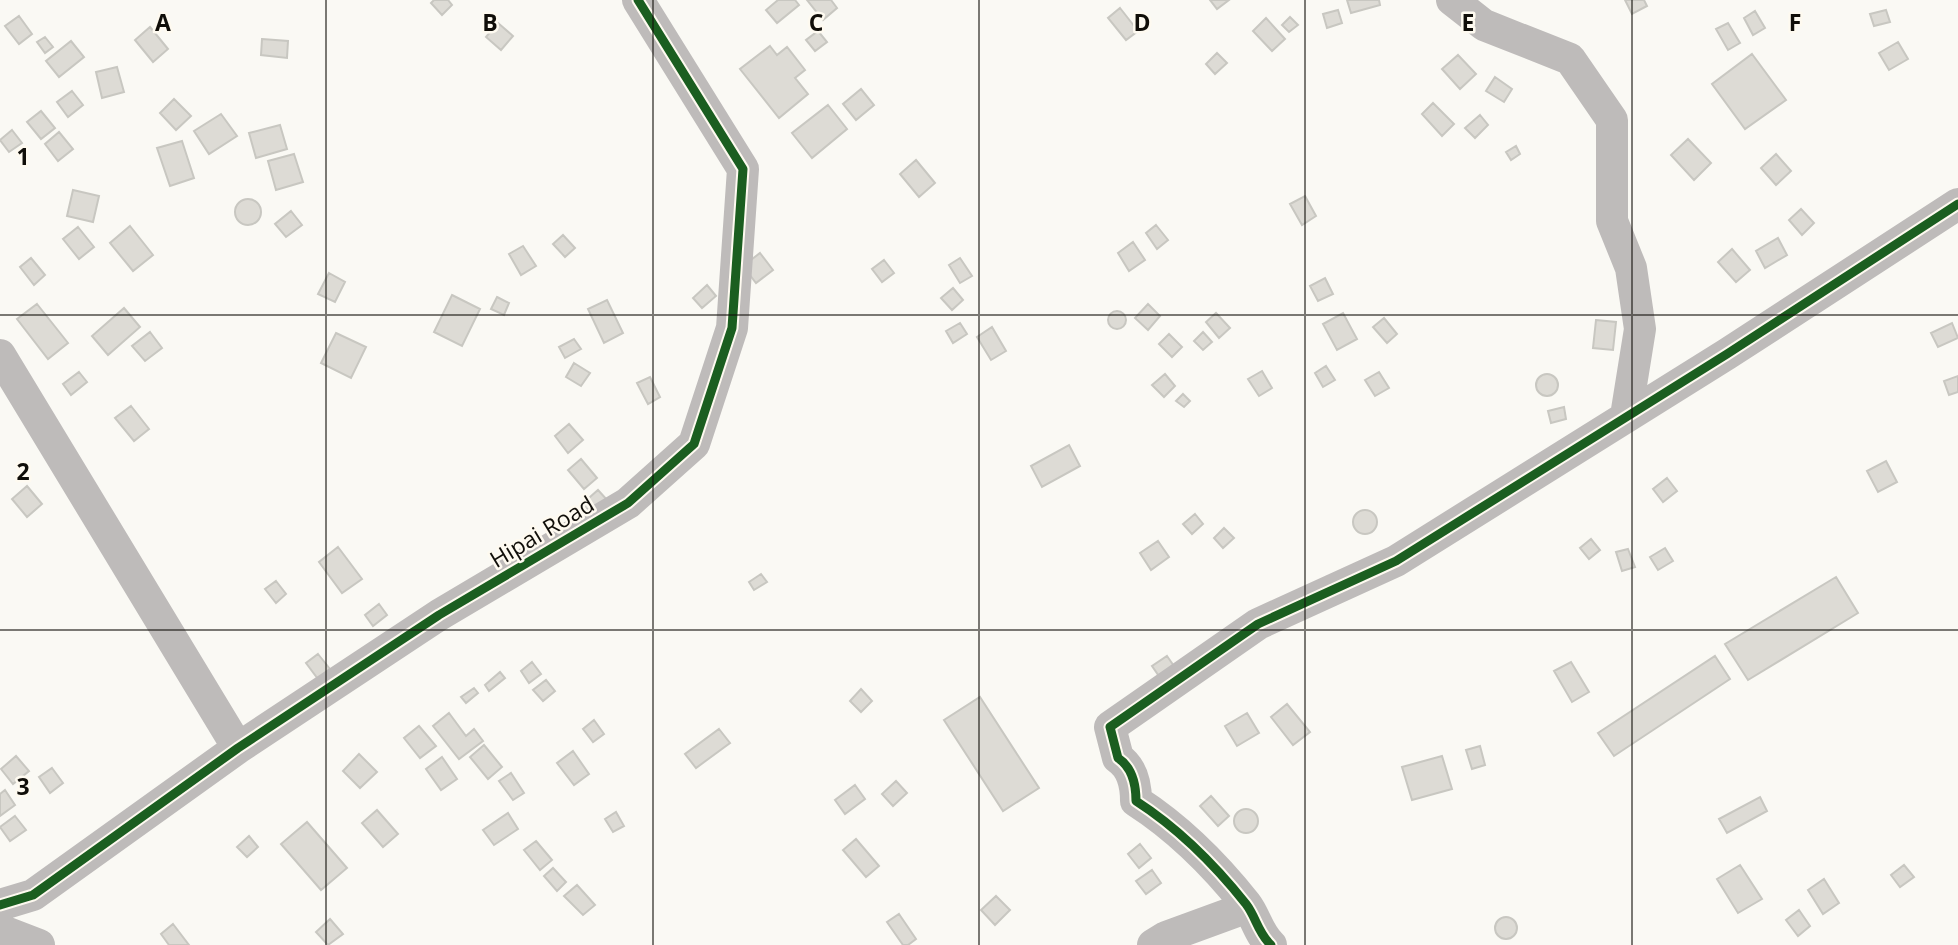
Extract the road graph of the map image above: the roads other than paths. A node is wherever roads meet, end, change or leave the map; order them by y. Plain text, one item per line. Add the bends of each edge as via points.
1 (638, 0) edge
2 (1452, 0) edge
3 (1958, 204) edge
4 (0, 355) edge
5 (1626, 416) junction
6 (237, 748) junction
7 (0, 905) edge
8 (1248, 907) junction
9 (0, 930) edge
10 (39, 945) edge
11 (1153, 945) edge
12 (1271, 945) edge

1 - 6 street, Hipai Road via 743,169 732,328 694,444 628,503 439,615
2 - 5 street via 1484,25 1570,59 1612,120 1612,221 1630,268 1640,329
3 - 5 street
4 - 6 street
5 - 8 street via 1396,561 1258,624 1110,727 1118,758 1136,783 1136,801 1216,869
6 - 7 street, Hipai Road via 33,895
8 - 11 street
8 - 12 street
9 - 10 street

